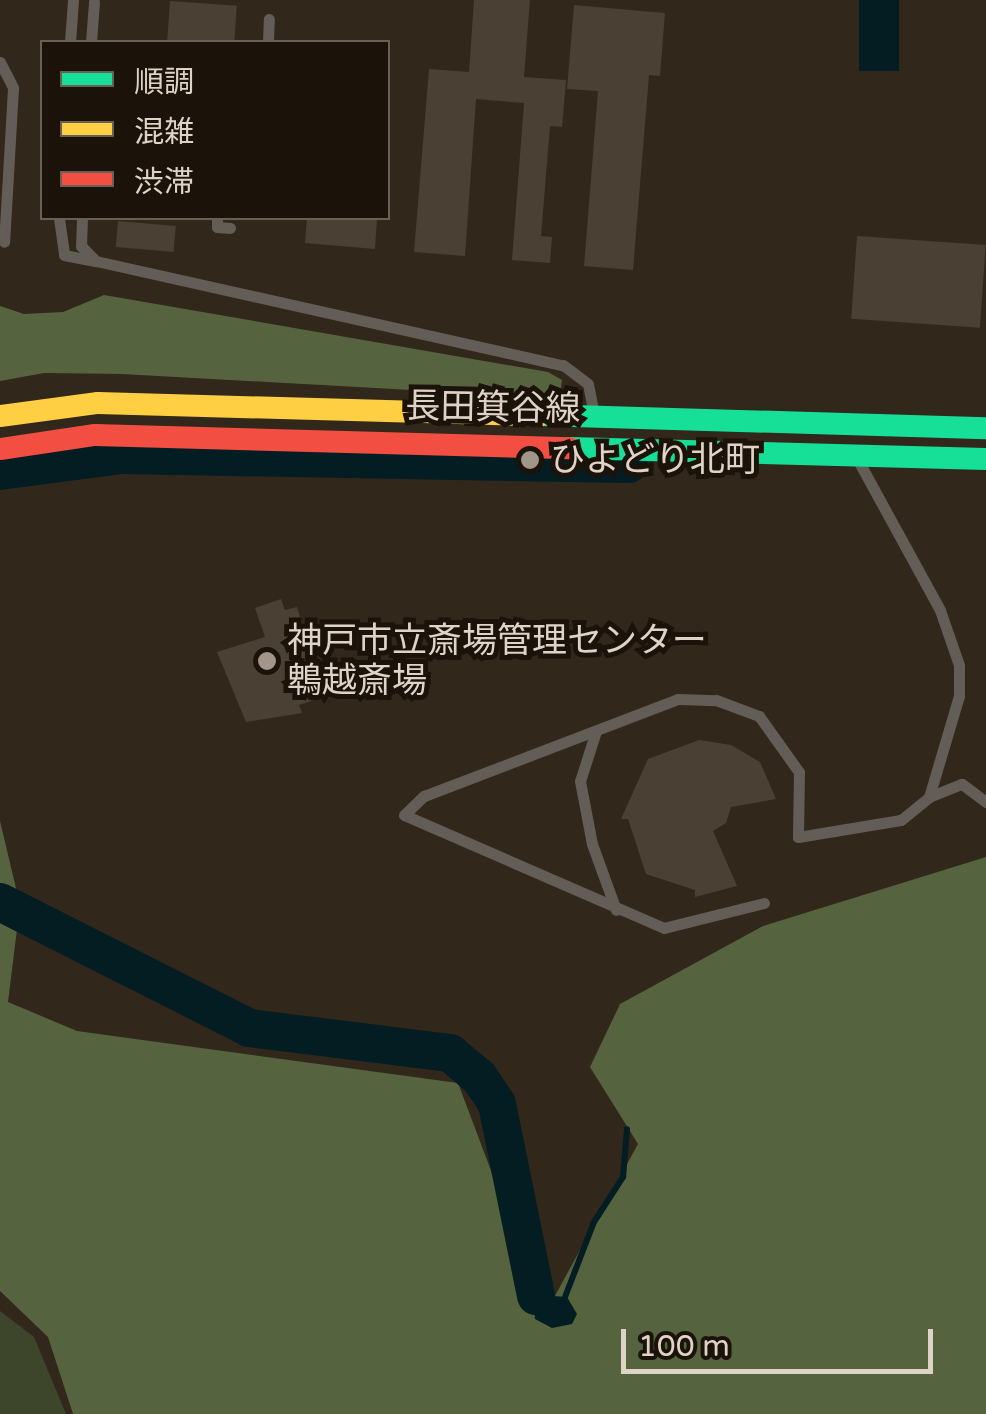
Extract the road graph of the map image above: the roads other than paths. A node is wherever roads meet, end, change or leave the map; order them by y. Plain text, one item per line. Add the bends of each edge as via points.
1 (73, 0) edge
2 (94, 2) edge
3 (269, 19) dead end
4 (70, 40) edge
5 (92, 40) edge
6 (268, 40) edge
7 (0, 62) edge
8 (59, 220) edge
9 (82, 220) edge
10 (217, 220) edge
11 (230, 228) dead end
12 (4, 242) dead end
13 (96, 261) junction
14 (594, 412) junction
15 (0, 416) edge
16 (986, 428) edge
17 (594, 445) junction
18 (0, 450) edge
19 (856, 455) junction
20 (986, 460) edge
21 (596, 731) junction
22 (928, 797) junction
23 (986, 802) edge
24 (764, 903) dead end
25 (616, 910) junction

1 - 4 lane
2 - 5 lane
3 - 6 lane
7 - 12 lane via 13,88
8 - 13 lane via 64,255
9 - 13 lane via 80,246
10 - 11 lane via 217,228
13 - 14 lane via 563,365 588,384
14 - 15 street, 長田箕谷線 via 98,403
14 - 16 street, 長田箕谷線
14 - 17 lane
17 - 18 street, 長田箕谷線 via 95,435
17 - 19 street, 長田箕谷線
19 - 20 street, 長田箕谷線
19 - 22 lane via 955,644 959,696
21 - 22 lane via 678,698 716,700 759,716 799,772 798,837 901,820
21 - 25 lane via 580,782 592,844
21 - 25 lane via 424,796 404,815
22 - 23 lane via 962,784
24 - 25 lane via 664,928

